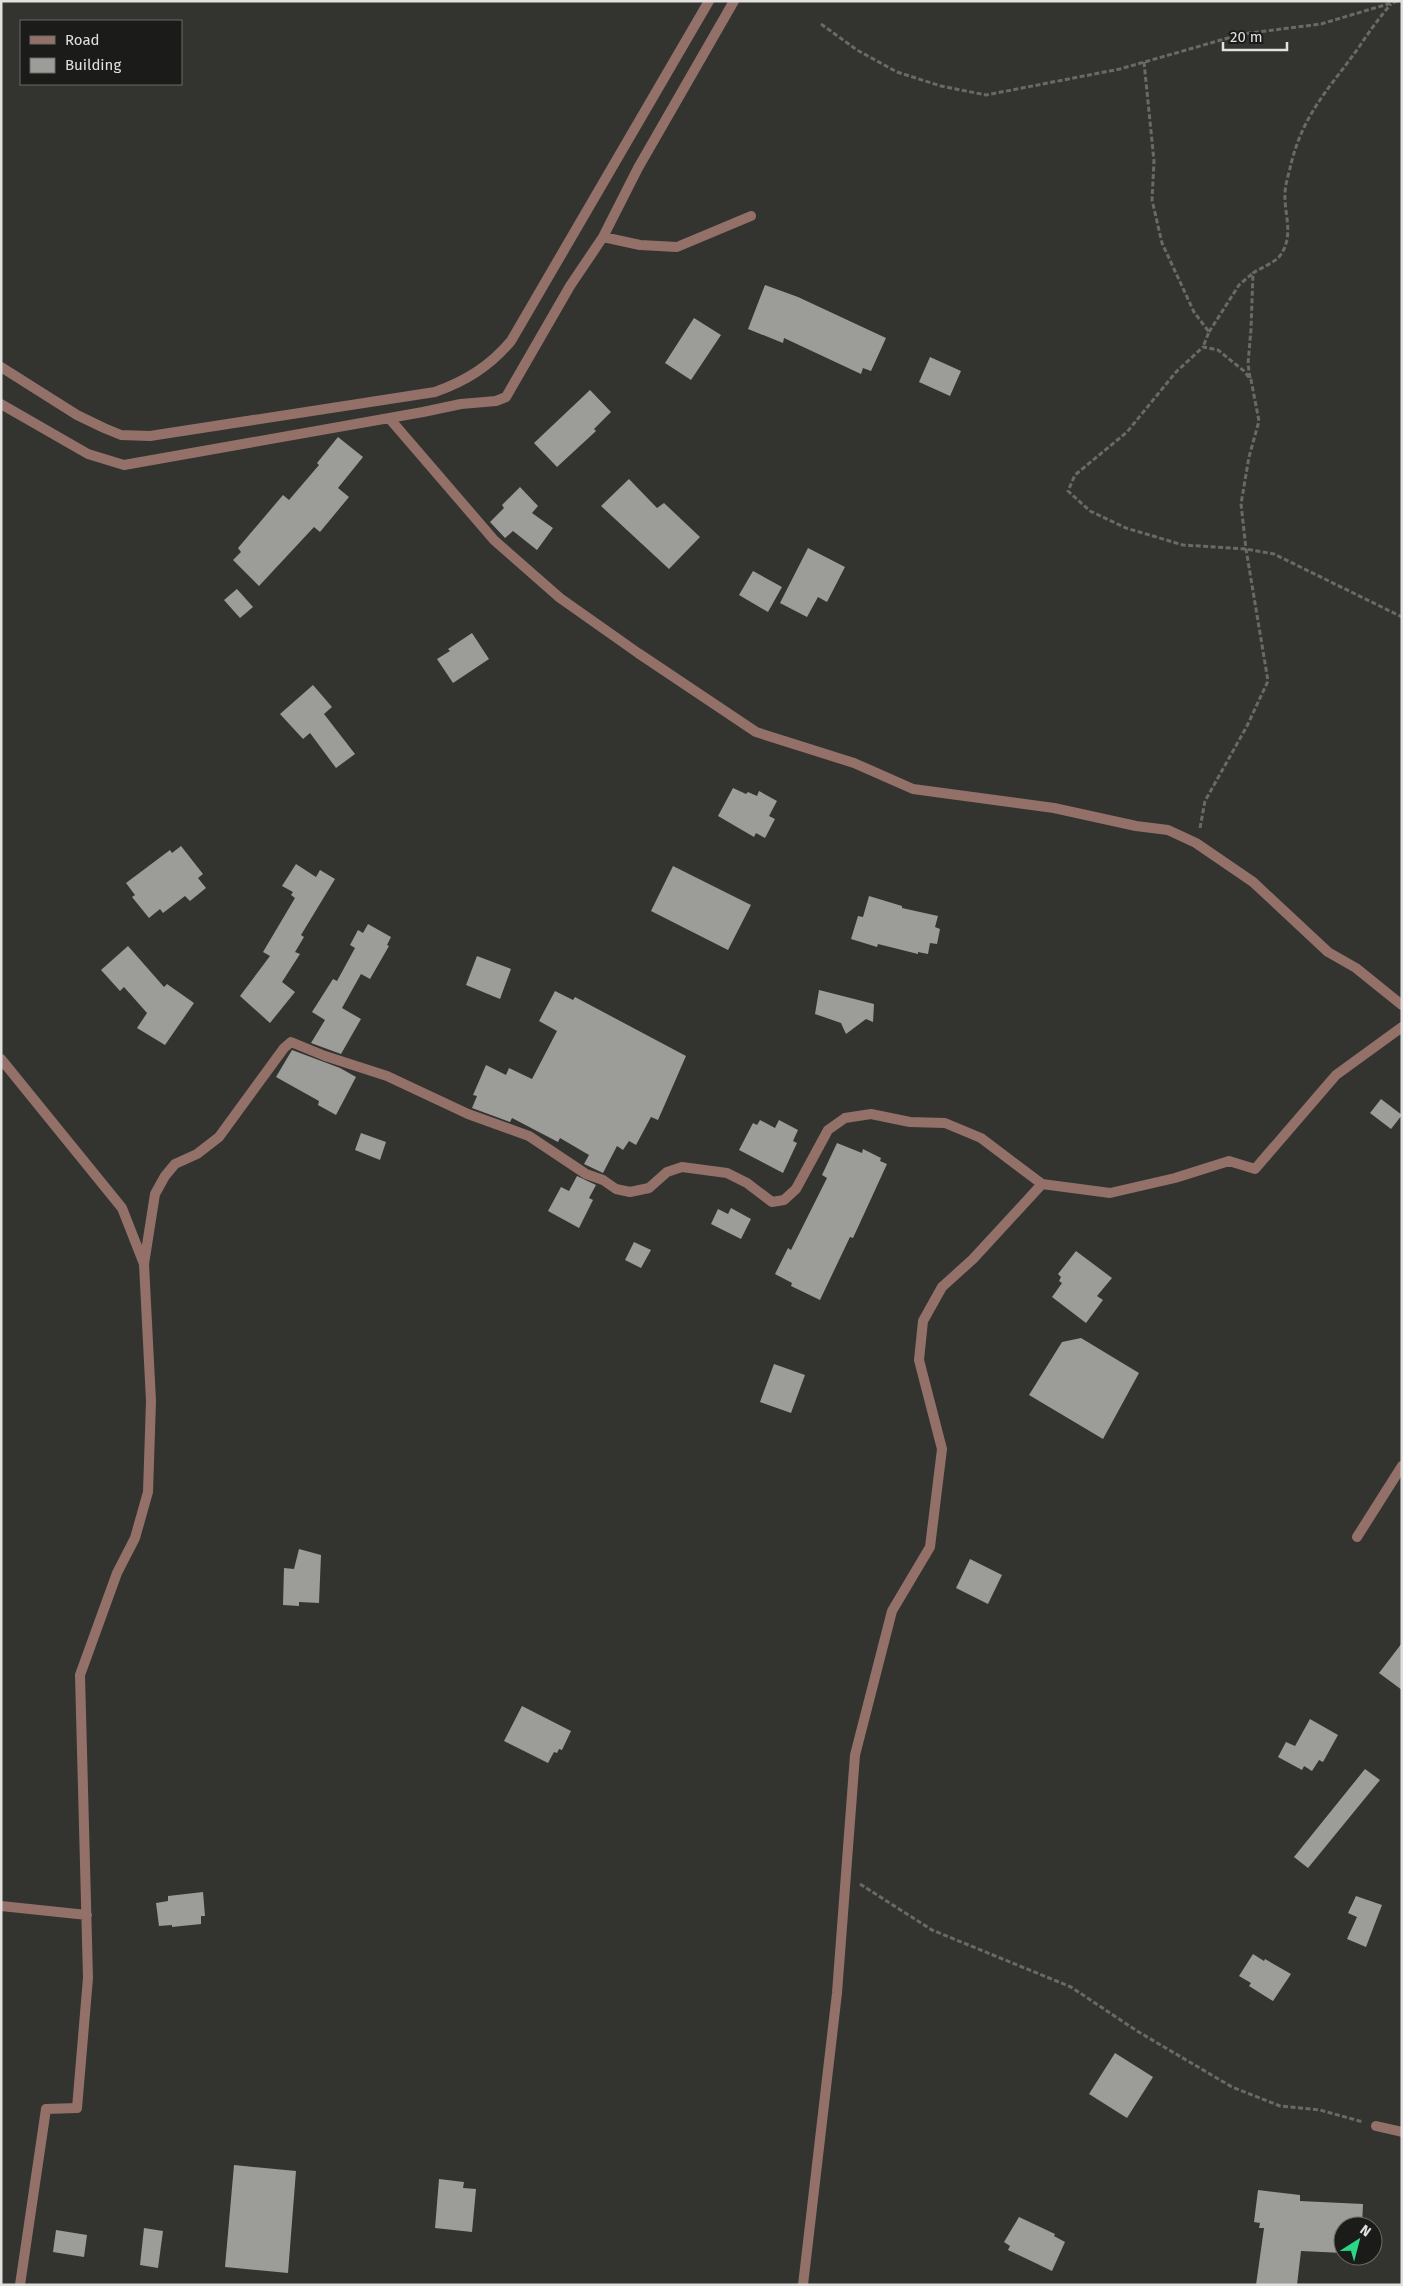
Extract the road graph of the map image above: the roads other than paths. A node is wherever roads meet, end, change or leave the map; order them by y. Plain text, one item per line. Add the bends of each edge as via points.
1 (709, 1) edge
2 (734, 1) edge
3 (751, 216) dead end
4 (604, 236) junction
5 (1, 367) edge
6 (1, 404) edge
7 (389, 418) junction
8 (1402, 1005) edge
9 (1402, 1027) edge
10 (1, 1059) edge
11 (1042, 1184) junction
12 (144, 1264) junction
13 (1402, 1466) edge
14 (1357, 1537) dead end
15 (1, 1906) edge
16 (86, 1915) junction
17 (1376, 2126) road end
18 (1402, 2132) edge
19 (20, 2285) edge
20 (803, 2285) edge

1 - 5 street via 512,341 497,358 455,385 435,392 150,436 121,436 77,415
2 - 4 street via 638,168
3 - 4 street via 677,248 640,246
4 - 7 street via 570,286 506,397
6 - 7 street via 88,454 124,464
7 - 8 street via 494,540 560,598 756,732 854,763 913,789 1054,808 1168,830 1196,843 1253,882 1328,952 1356,968
9 - 11 street via 1336,1075 1255,1169 1229,1161 1110,1193
10 - 12 street via 122,1208
11 - 12 street via 981,1138 945,1123 910,1122 871,1114 845,1118 828,1130 796,1189 784,1200 772,1202 727,1173 682,1167 667,1172 649,1188 630,1192 616,1189 586,1174 530,1136 468,1114 388,1076 291,1042 219,1137 197,1154 175,1164 165,1176 155,1194
11 - 20 street via 973,1259 942,1287 923,1321 919,1360 942,1449 930,1547 892,1611 855,1755 836,1993
12 - 16 street via 151,1401 148,1492 135,1538 117,1573 80,1675
13 - 14 street
15 - 16 street
16 - 19 street via 88,1978 77,2108 46,2109
17 - 18 street

